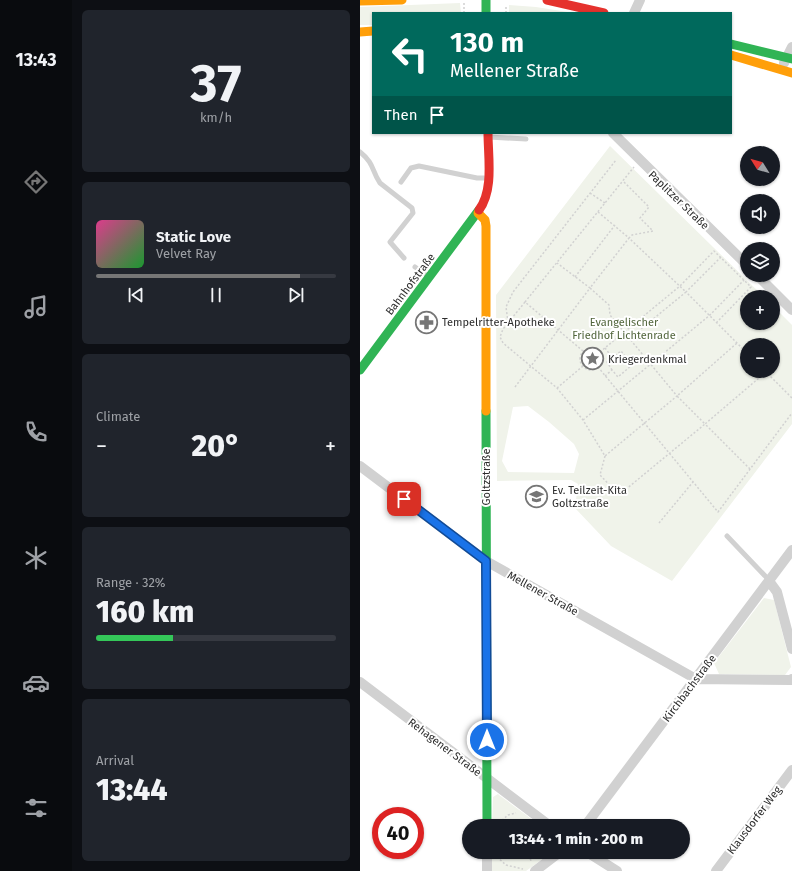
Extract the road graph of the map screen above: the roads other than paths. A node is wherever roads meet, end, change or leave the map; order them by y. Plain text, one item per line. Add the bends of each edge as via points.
1 (402, 0) edge
2 (486, 0) edge
3 (547, 0) edge
4 (640, 0) edge
5 (360, 1) edge
6 (486, 12) edge
7 (600, 12) edge
8 (634, 12) edge
9 (372, 31) edge
10 (360, 32) edge
11 (732, 44) edge
12 (792, 47) edge
13 (732, 55) edge
14 (789, 58) edge
15 (787, 72) edge
16 (614, 134) edge
17 (488, 135) edge
18 (526, 139) dead end
19 (360, 152) edge
20 (488, 178) junction
21 (401, 182) dead end
22 (478, 213) junction
23 (404, 258) dead end
24 (740, 258) edge
25 (415, 267) dead end
26 (430, 278) junction
27 (764, 282) edge
28 (792, 310) edge
29 (360, 370) edge
30 (360, 466) edge
31 (727, 536) dead end
32 (792, 550) edge
33 (486, 561) junction
34 (769, 581) junction
35 (792, 649) edge
36 (696, 679) junction
37 (792, 679) edge
38 (360, 682) edge
39 (792, 770) edge
40 (487, 779) junction
41 (491, 819) edge
42 (541, 819) edge
43 (590, 819) edge
44 (491, 859) edge
45 (547, 859) edge
46 (598, 859) edge
47 (534, 866) edge
48 (487, 871) edge
49 (617, 871) edge
50 (716, 871) edge

1 - 5 street
2 - 6 street
3 - 7 street
4 - 8 street
9 - 10 street
11 - 14 street
12 - 14 street
13 - 15 street
14 - 15 street
16 - 24 street, Paplitzer Straße
17 - 18 lane
17 - 20 street
19 - 23 lane via 373,165 380,183 412,208 413,213 390,242
20 - 21 lane via 419,166 411,168
20 - 22 street via 488,196
22 - 26 street, Bahnhofstraße
22 - 33 street, Goltzstraße via 485,220 486,230
25 - 26 lane
26 - 29 street, Bahnhofstraße
27 - 28 street
30 - 33 street, Mellener Straße
31 - 34 lane
32 - 34 street, Kirchbachstraße
33 - 36 street, Mellener Straße
33 - 40 street, Goltzstraße
34 - 35 street via 777,592
34 - 36 street, Kirchbachstraße
36 - 37 street
36 - 43 street, Kirchbachstraße
38 - 40 street, Rehagener Straße
39 - 50 street, Klausdorfer Weg
40 - 41 street, Goltzstraße
40 - 42 street, Rehagener Straße
44 - 48 street
45 - 47 street
46 - 49 street

